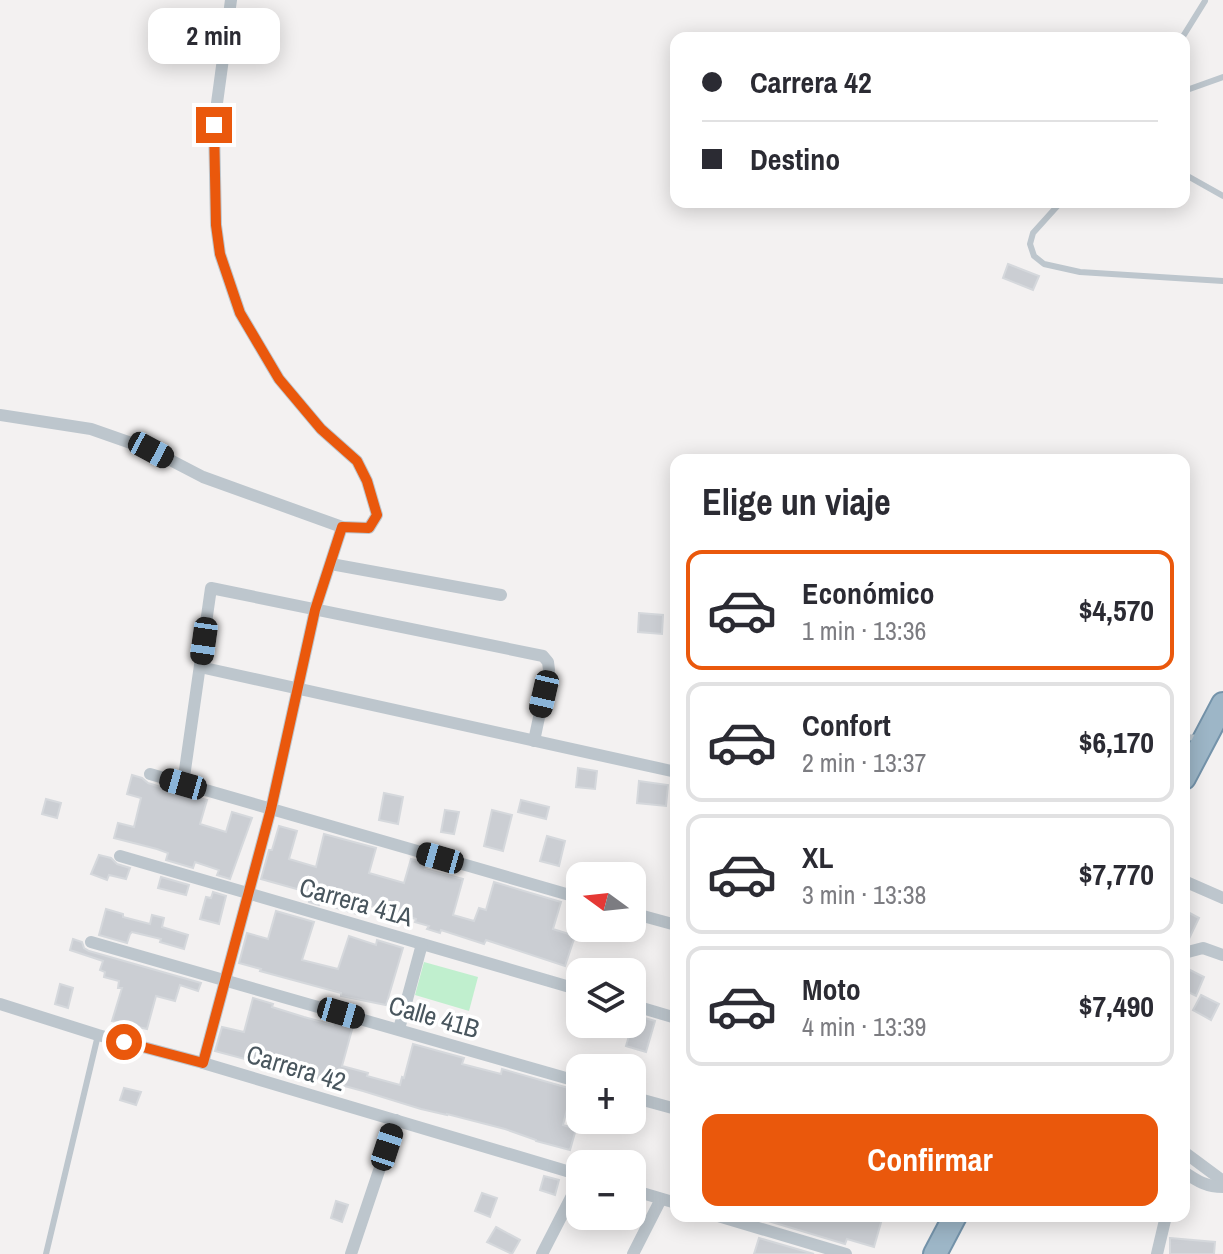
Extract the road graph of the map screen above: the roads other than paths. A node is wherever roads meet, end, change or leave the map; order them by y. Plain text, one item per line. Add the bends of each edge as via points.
1 (231, 0) edge
2 (1205, 1) edge
3 (1186, 32) edge
4 (1223, 77) edge
5 (1190, 89) edge
6 (1190, 177) edge
7 (1223, 196) edge
8 (1056, 208) edge
9 (1223, 281) edge
10 (0, 415) edge
11 (342, 527) junction
12 (331, 564) junction
13 (501, 595) dead end
14 (315, 610) junction
15 (200, 667) junction
16 (298, 689) junction
17 (1223, 704) edge
18 (1194, 738) edge
19 (534, 741) junction
20 (670, 771) edge
21 (150, 774) dead end
22 (183, 784) junction
23 (271, 809) junction
24 (120, 856) dead end
25 (1190, 884) edge
26 (248, 893) junction
27 (566, 894) edge
28 (1223, 898) edge
29 (646, 917) edge
30 (670, 923) edge
31 (91, 942) dead end
32 (422, 944) junction
33 (1190, 951) edge
34 (1223, 955) edge
35 (225, 979) junction
36 (566, 986) edge
37 (0, 1004) edge
38 (646, 1009) edge
39 (670, 1016) edge
40 (399, 1029) junction
41 (98, 1035) junction
42 (203, 1063) junction
43 (566, 1078) edge
44 (646, 1101) edge
45 (670, 1107) edge
46 (396, 1120) junction
47 (1190, 1157) edge
48 (566, 1174) edge
49 (1190, 1176) edge
50 (1223, 1184) edge
51 (646, 1194) edge
52 (661, 1199) junction
53 (670, 1201) edge
54 (566, 1206) edge
55 (738, 1222) edge
56 (952, 1222) edge
57 (1165, 1222) edge
58 (46, 1254) edge
59 (351, 1254) edge
60 (542, 1254) edge
61 (633, 1254) edge
62 (846, 1254) edge
63 (935, 1254) edge
64 (1157, 1254) edge

1 - 11 street via 214,125 220,254 240,313 279,379 321,429 357,461 367,481 377,515 369,528
2 - 3 lane
4 - 5 lane
6 - 7 lane
8 - 9 lane via 1030,244 1044,264 1080,272
10 - 11 street via 91,429
11 - 12 street
12 - 13 street
12 - 14 street
14 - 15 street via 211,588
14 - 16 street
14 - 19 street via 543,656 549,670
15 - 16 street
15 - 22 street
16 - 19 street
16 - 23 street
17 - 18 highway
19 - 20 street
21 - 22 street
22 - 23 street
23 - 26 street
23 - 27 street
24 - 26 street, Carrera 41A
25 - 28 street
26 - 32 street, Carrera 41A
26 - 35 street
29 - 30 street
31 - 35 street, Calle 41B
32 - 36 street, Carrera 41A
32 - 40 street
33 - 34 street via 1203,948
35 - 40 street, Calle 41B
35 - 42 street
37 - 41 street, Carrera 42
38 - 39 street
40 - 43 street, Calle 41B
41 - 42 street, Carrera 42
41 - 58 lane
42 - 46 street, Carrera 42
44 - 45 street
46 - 48 street, Carrera 42
46 - 59 street
47 - 50 street
49 - 50 street via 1214,1187
51 - 52 street
52 - 53 street
52 - 61 street
54 - 60 street
55 - 62 street
56 - 63 highway
57 - 64 street

